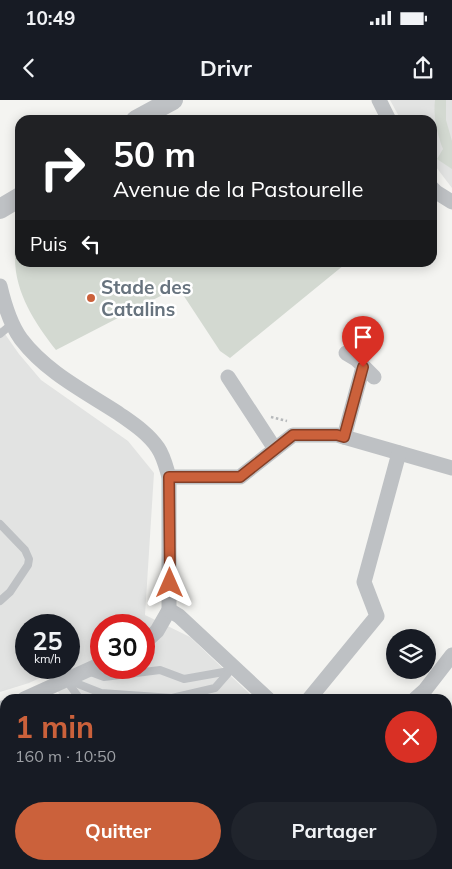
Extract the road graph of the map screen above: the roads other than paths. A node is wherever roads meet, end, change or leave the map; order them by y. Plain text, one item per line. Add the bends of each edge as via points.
1 (173, 100) edge
2 (379, 100) edge
3 (145, 115) edge
4 (386, 115) edge
5 (15, 187) edge
6 (437, 193) edge
7 (0, 196) edge
8 (15, 200) edge
9 (452, 202) edge
10 (0, 209) edge
11 (0, 286) edge
12 (13, 323) junction
13 (0, 334) edge
14 (346, 353) dead end
15 (228, 376) dead end
16 (344, 437) junction
17 (275, 449) junction
18 (399, 453) junction
19 (452, 468) edge
20 (169, 477) junction
21 (0, 524) edge
22 (0, 601) edge
23 (170, 610) junction
24 (155, 634) edge
25 (452, 655) edge
26 (90, 669) edge
27 (231, 669) junction
28 (86, 671) junction
29 (66, 680) junction
30 (35, 694) edge
31 (76, 694) edge
32 (100, 694) edge
33 (189, 694) edge
34 (262, 694) edge
35 (313, 694) edge
36 (420, 694) edge

1 - 3 street
2 - 4 street
5 - 7 street
6 - 9 street
8 - 10 street
11 - 12 street
12 - 13 lane
12 - 20 street via 20,338 42,361 65,380 138,427 157,447
14 - 16 street via 369,372
15 - 17 street
16 - 17 street via 293,435
16 - 18 street
17 - 20 street via 240,477
18 - 19 street
18 - 35 street via 364,582 377,616
20 - 23 street
21 - 22 lane via 25,550 28,559 28,565
23 - 24 street
23 - 27 street
25 - 36 street
26 - 28 street
27 - 28 lane via 184,679 160,670 104,677
27 - 33 lane via 215,688
27 - 34 street
28 - 29 street
29 - 30 street
29 - 31 lane
29 - 32 lane

